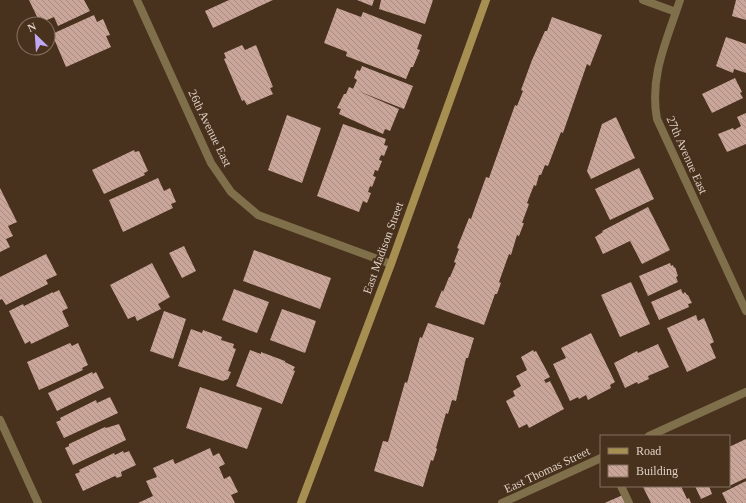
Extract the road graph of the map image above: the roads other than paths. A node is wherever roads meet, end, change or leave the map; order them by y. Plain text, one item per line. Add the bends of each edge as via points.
1 (137, 0) edge
2 (486, 0) edge
3 (643, 0) edge
4 (680, 0) edge
5 (676, 12) junction
6 (390, 264) junction
7 (746, 311) edge
8 (746, 392) edge
9 (0, 420) edge
10 (651, 435) edge
11 (600, 458) edge
12 (622, 487) edge
13 (38, 503) edge
14 (301, 503) edge
15 (502, 503) edge
16 (629, 503) edge

1 - 6 street, 26th Avenue East via 211,163 231,192 258,215
2 - 6 main road, East Madison Street
3 - 5 street
4 - 5 street, 27th Avenue East
5 - 7 street, 27th Avenue East via 661,55 655,82 657,119
6 - 14 main road, East Madison Street
8 - 10 street
9 - 13 street
11 - 15 street, East Thomas Street
12 - 16 street

